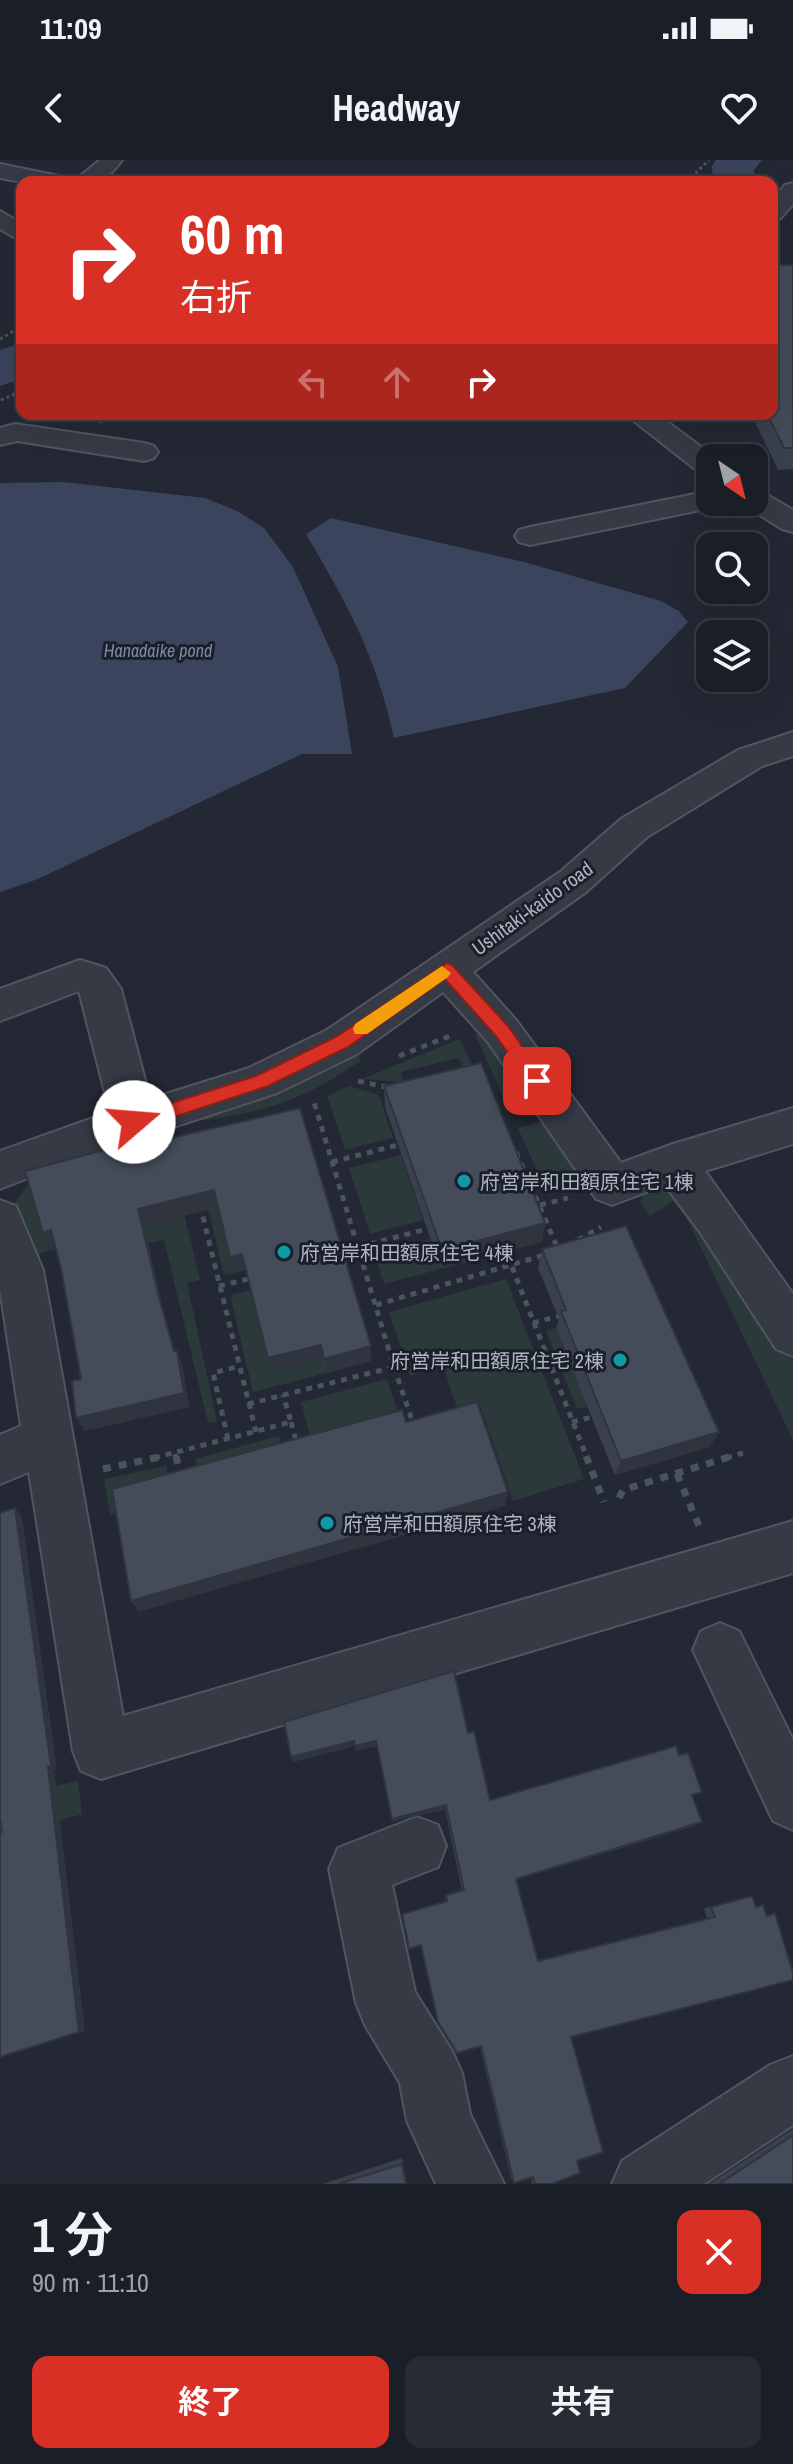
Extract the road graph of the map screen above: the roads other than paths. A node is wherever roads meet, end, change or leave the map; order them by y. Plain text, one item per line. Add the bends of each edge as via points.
1 (0, 171) edge
2 (25, 176) edge
3 (793, 190) edge
4 (778, 207) edge
5 (0, 218) edge
6 (16, 232) edge
7 (647, 420) edge
8 (15, 427) edge
9 (144, 452) dead end
10 (696, 457) edge
11 (696, 503) edge
12 (768, 508) edge
13 (793, 523) edge
14 (530, 536) dead end
15 (793, 744) edge
16 (447, 970) junction
17 (0, 1005) edge
18 (134, 1122) junction
19 (793, 1126) edge
20 (673, 1162) junction
21 (0, 1170) edge
22 (0, 1220) edge
23 (793, 1334) edge
24 (52, 1458) junction
25 (0, 1460) edge
26 (793, 1547) edge
27 (720, 1650) dead end
28 (793, 1801) edge
29 (417, 1846) dead end
30 (793, 2088) edge
31 (471, 2184) edge
32 (645, 2184) edge

1 - 2 street
3 - 4 street
5 - 6 street
7 - 10 street
8 - 9 street
11 - 14 street
12 - 13 street
15 - 16 street, Ushitaki-kaido road via 750,758 634,828 573,882
16 - 18 street, Ushitaki-kaido road via 342,1042 262,1081
16 - 20 street via 502,1031 612,1186
17 - 18 street via 80,975 92,979 101,989
18 - 21 street, Ushitaki-kaido road
19 - 20 street
20 - 23 street
22 - 24 street via 20,1270
24 - 25 street
24 - 26 street via 101,1751
27 - 28 street
29 - 31 street via 359,1869 387,2003 430,2073 439,2121
30 - 32 street

